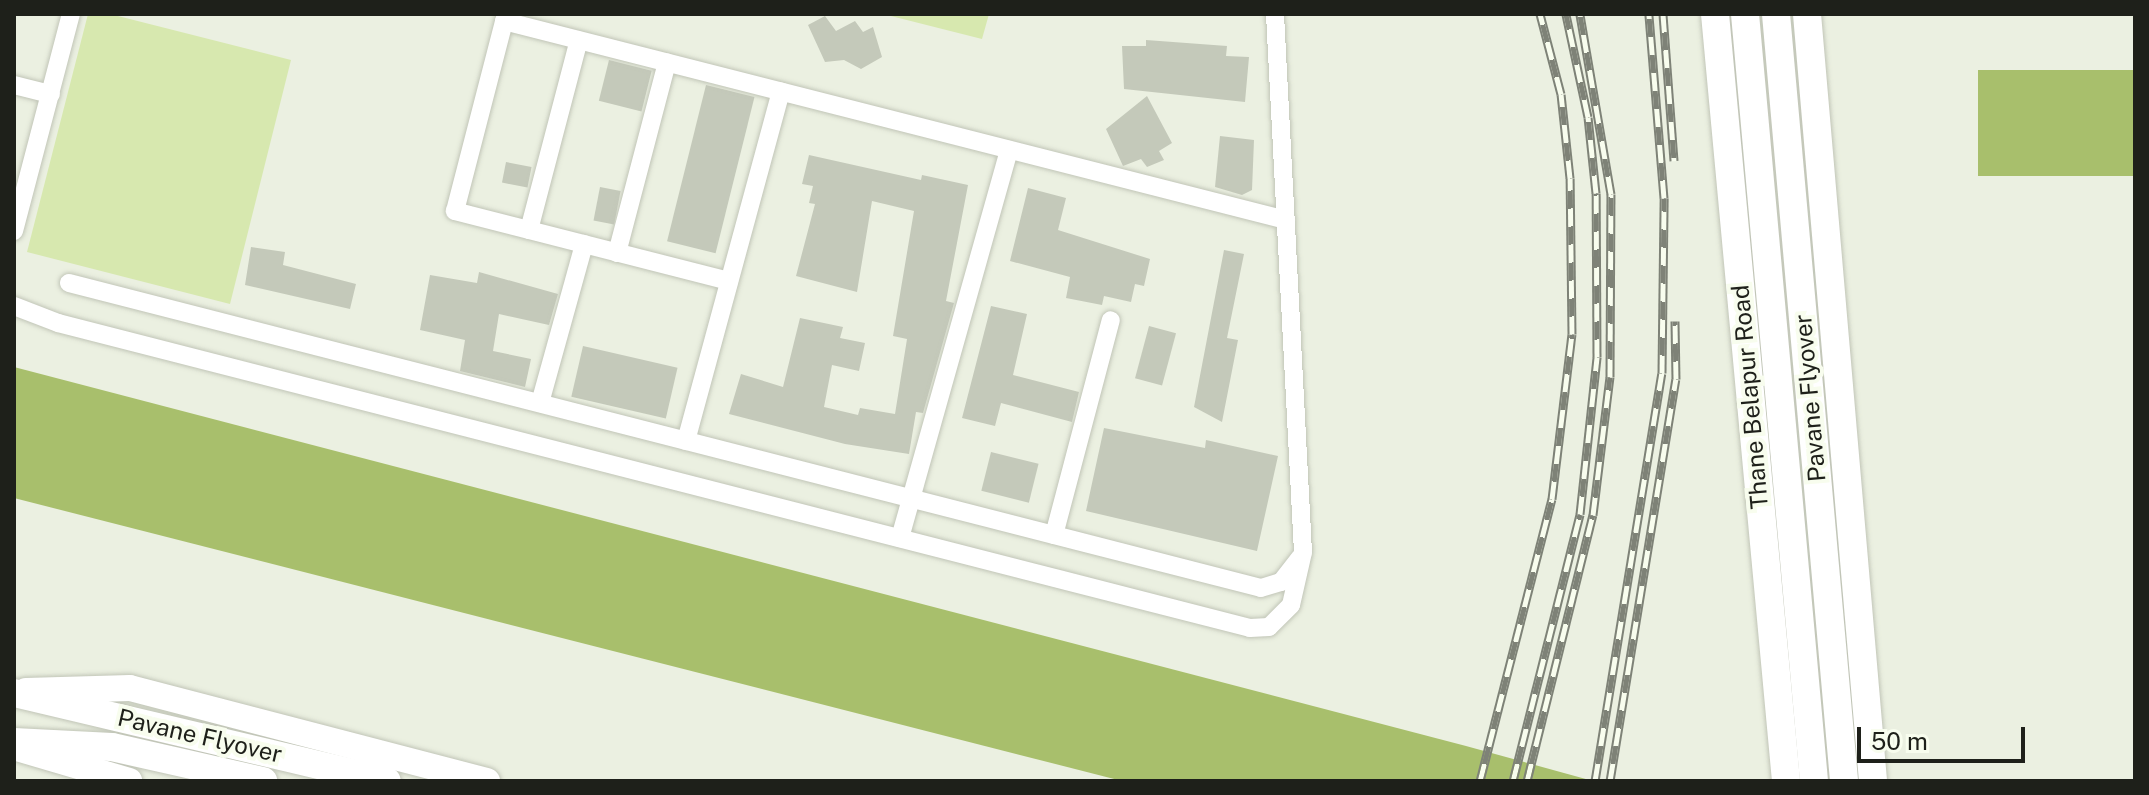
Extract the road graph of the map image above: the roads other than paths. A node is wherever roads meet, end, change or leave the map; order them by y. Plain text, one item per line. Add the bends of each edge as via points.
1 (71, 14) edge
2 (1275, 14) edge
3 (1715, 14) edge
4 (1745, 14) edge
5 (1776, 14) edge
6 (1807, 14) edge
7 (579, 40) junction
8 (667, 62) junction
9 (14, 85) edge
10 (781, 92) junction
11 (51, 94) junction
12 (1009, 150) junction
13 (1286, 220) junction
14 (529, 230) junction
15 (14, 231) edge
16 (584, 244) junction
17 (617, 253) junction
18 (729, 281) junction
19 (69, 283) dead end
20 (14, 306) edge
21 (1111, 320) dead end
22 (540, 403) junction
23 (686, 441) junction
24 (911, 498) junction
25 (1054, 535) junction
26 (900, 538) junction
27 (1303, 552) junction
28 (14, 692) edge
29 (14, 744) edge
30 (1873, 775) edge
31 (1785, 778) edge
32 (129, 781) edge
33 (263, 781) edge
34 (387, 781) edge
35 (487, 781) edge
36 (1814, 781) edge
37 (1844, 781) edge

1 - 11 street
2 - 13 street
3 - 31 main road, Thane Belapur Road
4 - 36 main road, Pavane Flyover
5 - 37 main road, Pavane Flyover
6 - 30 main road
7 - 8 street
7 - 14 street
7 - 14 street via 504,21 455,211
8 - 10 street
8 - 17 street
9 - 11 street
10 - 12 street
10 - 18 street
11 - 15 street
12 - 13 street
12 - 24 street
13 - 27 street
14 - 16 street
16 - 17 street
16 - 22 street
17 - 18 street
18 - 23 street
19 - 22 street
20 - 26 street via 73,327
21 - 25 street
22 - 23 street
23 - 24 street
24 - 25 street
24 - 26 street
25 - 27 street via 1261,588 1281,582
26 - 27 street via 1260,629 1287,613
28 - 34 main road, Pavane Flyover
28 - 35 main road via 130,688
29 - 32 main road
29 - 33 main road, Pavane Flyover via 112,747

